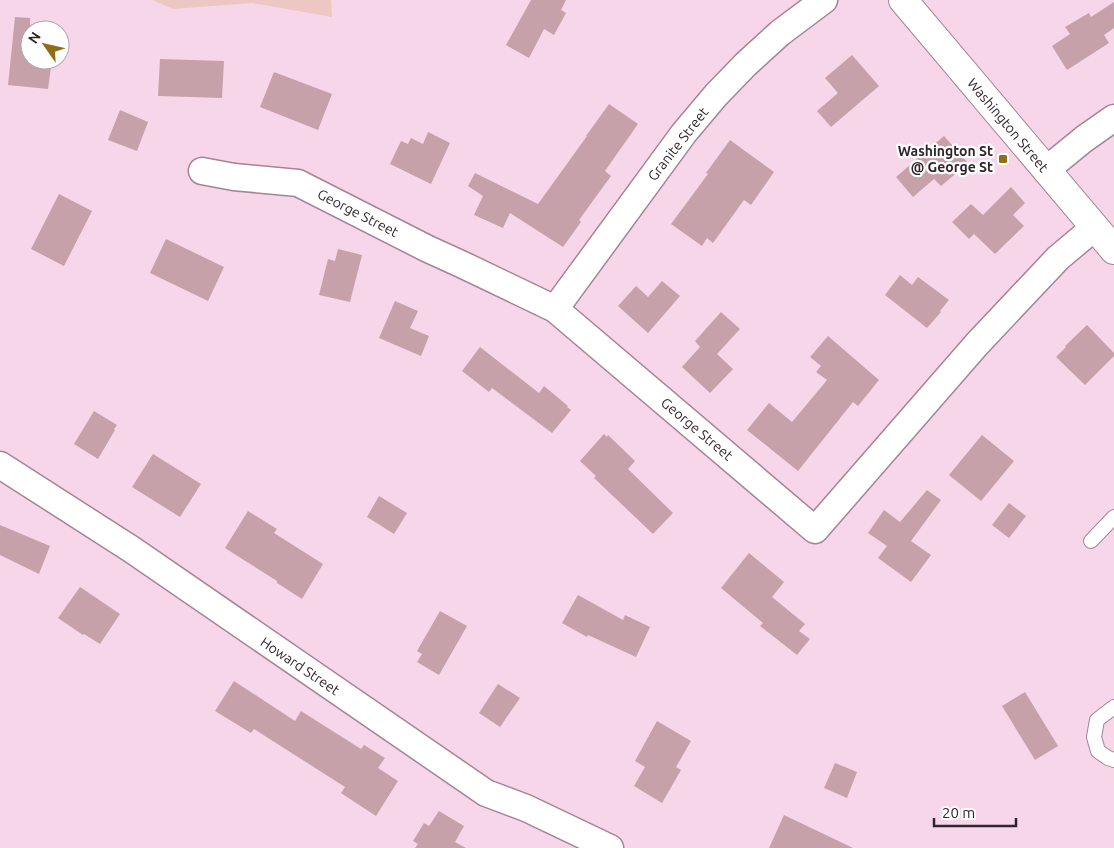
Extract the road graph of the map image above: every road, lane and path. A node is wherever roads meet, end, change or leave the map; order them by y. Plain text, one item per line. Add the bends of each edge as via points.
1 (824, 0) edge
2 (903, 0) edge
3 (1114, 118) edge
4 (1046, 170) junction
5 (202, 171) dead end
6 (1095, 227) junction
7 (1114, 250) edge
8 (555, 309) junction
9 (0, 465) edge
10 (1114, 517) edge
11 (1091, 541) dead end
12 (1114, 707) edge
13 (1114, 760) edge
14 (610, 848) edge

1 - 8 street, Granite Street via 780,33 716,94
2 - 4 main road, Washington Street
3 - 4 street
4 - 6 main road, Washington Street
5 - 8 street, George Street via 298,183
6 - 7 main road, Washington Street
6 - 8 street, George Street via 1058,258 977,344 815,530
9 - 14 street, Howard Street via 131,549 486,793 526,808
10 - 11 lane
12 - 13 lane via 1097,720 1094,737 1098,751

